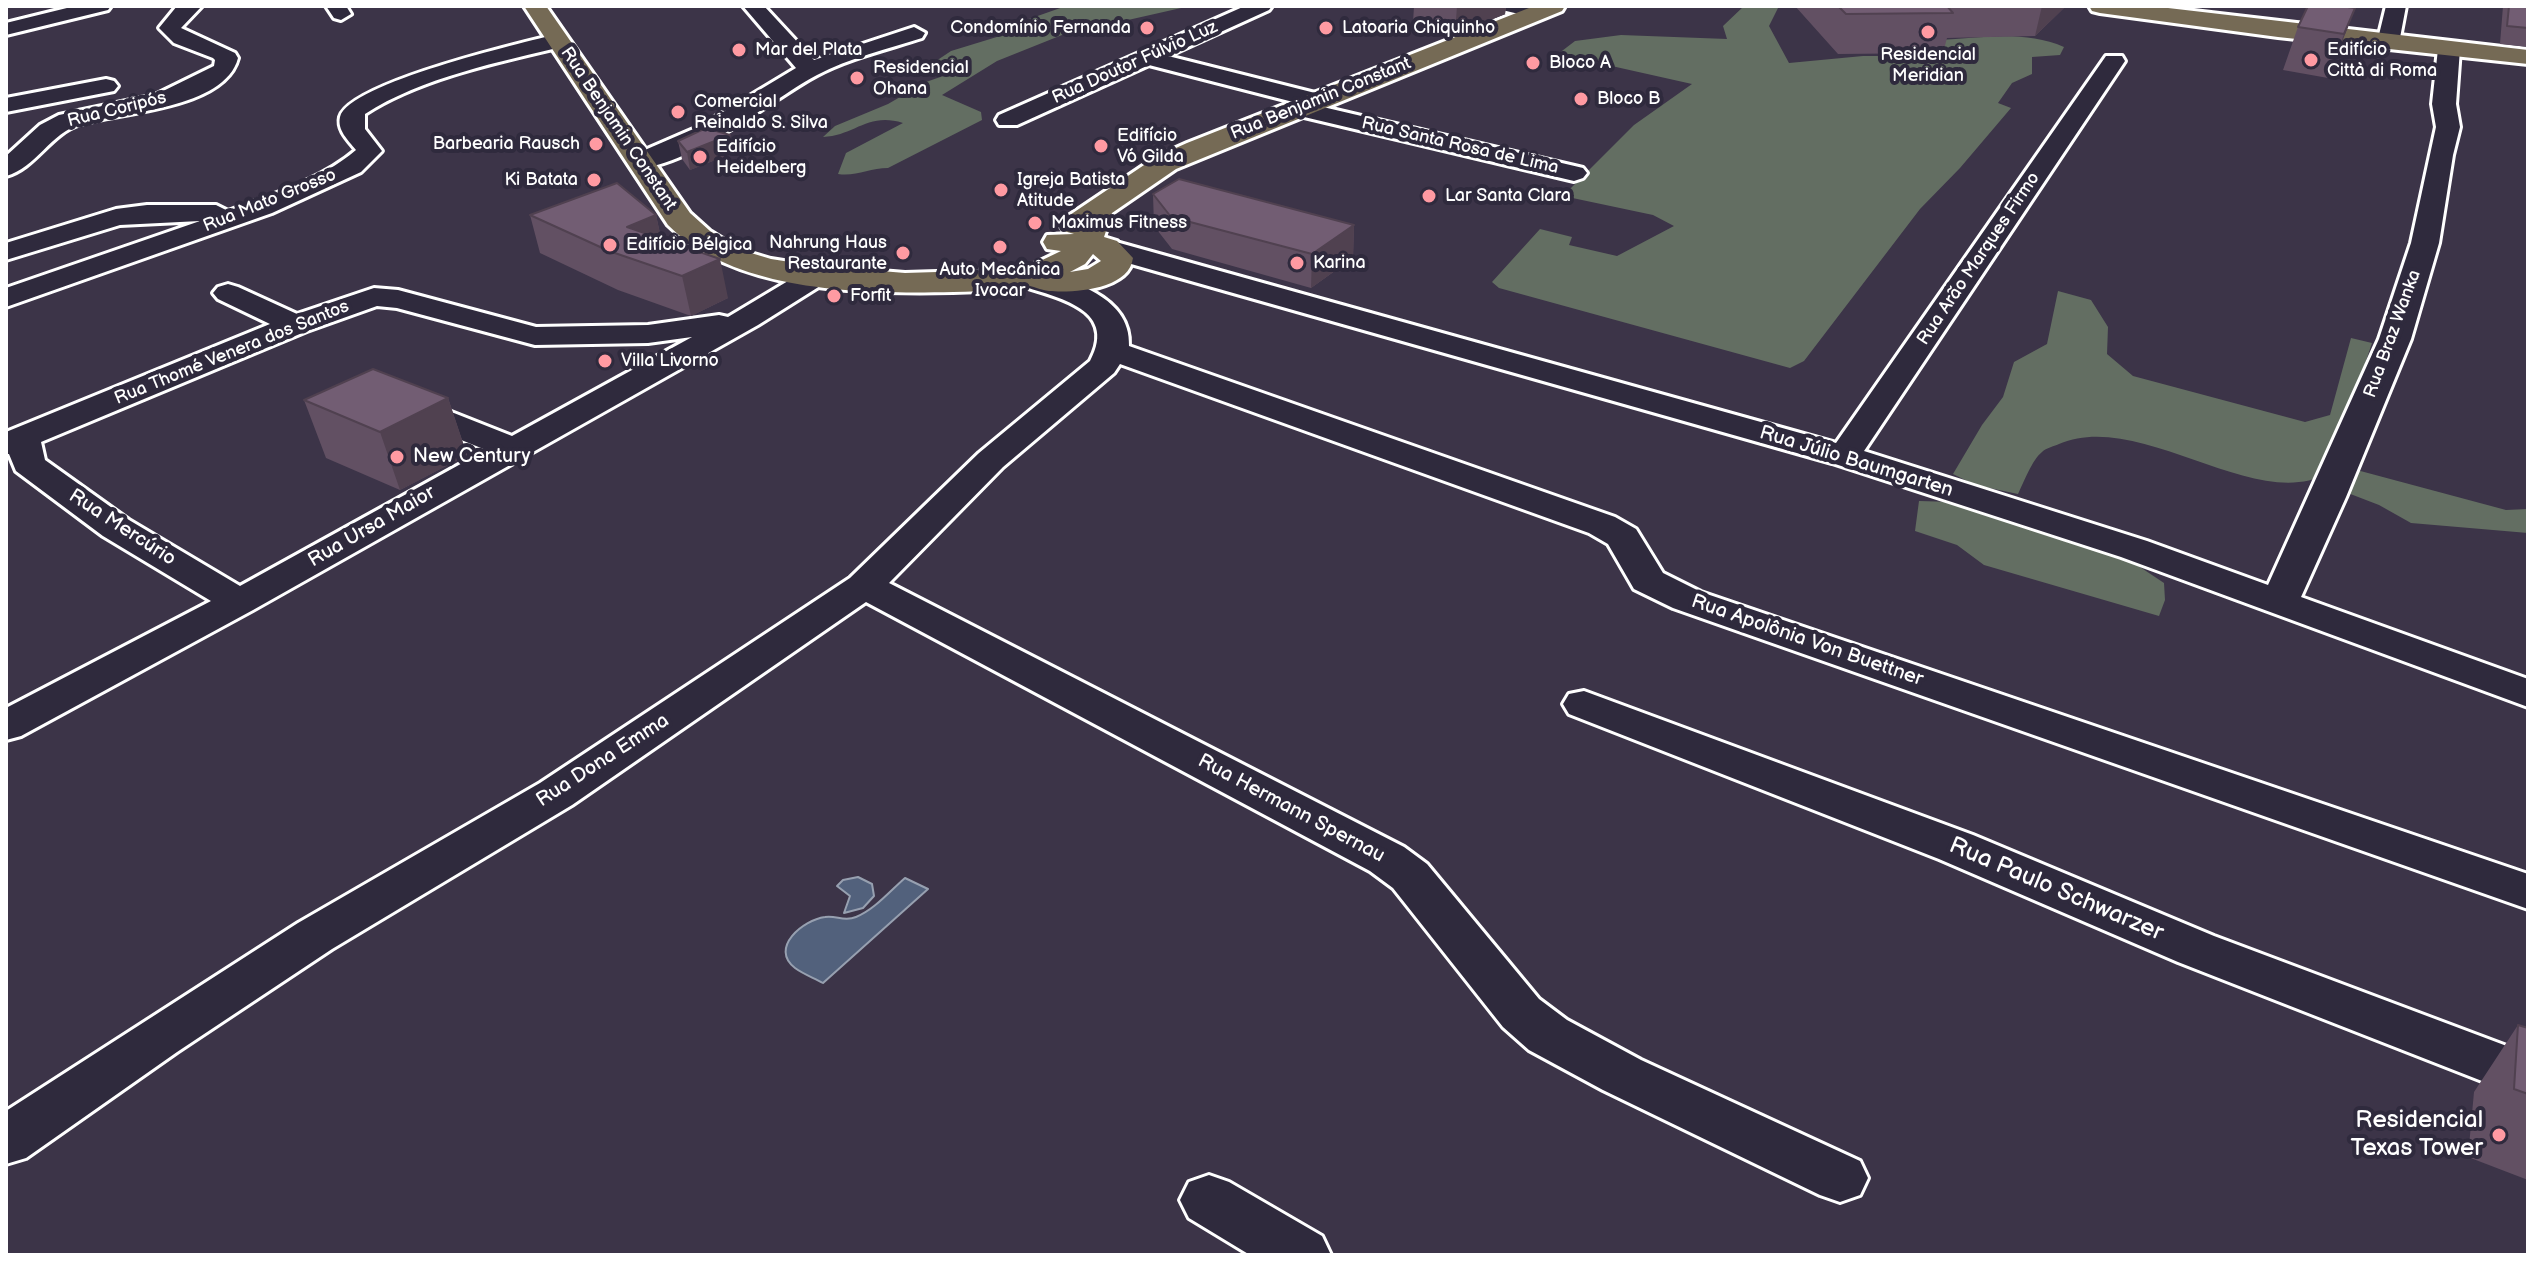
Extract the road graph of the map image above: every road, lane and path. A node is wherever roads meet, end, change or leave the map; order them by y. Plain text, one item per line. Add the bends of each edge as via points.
1 (101, 6) edge
2 (192, 6) edge
3 (535, 6) edge
4 (1262, 6) edge
5 (1509, 6) edge
6 (2100, 6) edge
7 (2396, 6) edge
8 (759, 7) edge
9 (1545, 9) edge
10 (6, 29) edge
11 (914, 33) dead end
12 (558, 41) junction
13 (2388, 43) junction
14 (2449, 49) junction
15 (2528, 57) edge
16 (227, 58) junction
17 (1147, 58) junction
18 (2114, 61) dead end
19 (810, 69) junction
20 (171, 72) dead end
21 (126, 82) dead end
22 (6, 105) edge
23 (1310, 105) junction
24 (1008, 120) dead end
25 (640, 161) junction
26 (6, 168) edge
27 (1574, 173) dead end
28 (1098, 211) junction
29 (247, 213) junction
30 (1044, 243) junction
31 (6, 252) edge
32 (1019, 268) junction
33 (1100, 269) junction
34 (818, 275) junction
35 (228, 293) dead end
36 (6, 298) edge
37 (747, 319) junction
38 (296, 325) junction
39 (1114, 351) junction
40 (379, 395) edge
41 (15, 441) edge
42 (511, 448) junction
43 (1844, 456) junction
44 (864, 586) junction
45 (239, 602) junction
46 (2278, 604) junction
47 (2528, 694) edge
48 (1584, 704) dead end
49 (6, 726) edge
50 (2528, 892) edge
51 (2528, 1077) edge
52 (6, 1141) edge
53 (1840, 1178) dead end
54 (1209, 1200) dead end
55 (1301, 1255) edge

1 - 10 street
2 - 16 street via 170,28
3 - 12 main road, Rua Benjamin Constant
4 - 17 street, Rua Doutor Fúlvio Luz
5 - 9 street
6 - 13 main road
7 - 13 street
8 - 19 street
9 - 23 main road, Rua Benjamin Constant
11 - 19 street
12 - 25 main road, Rua Benjamin Constant
12 - 29 street, Rua Mato Grosso via 367,103 355,110 351,124 367,145 367,158
13 - 14 main road
14 - 15 main road
14 - 46 street, Rua Braz Wanka via 2444,104 2448,127 2425,243 2395,339
16 - 20 street
16 - 26 street, Rua Coripós via 224,69 210,79 165,99 54,126
17 - 23 street, Rua Santa Rosa de Lima
17 - 24 street, Rua Doutor Fúlvio Luz
18 - 43 street, Rua Arão Marques Firmo
19 - 25 street via 703,137
21 - 22 street
23 - 27 street, Rua Santa Rosa de Lima
23 - 28 main road, Rua Benjamin Constant via 1166,163
25 - 34 main road, Rua Benjamin Constant via 679,219 701,241 742,261
28 - 30 main road, Rua Benjamin Constant
28 - 33 main road
29 - 31 street via 116,217
29 - 36 street, Rua Mato Grosso
30 - 32 main road, Rua Benjamin Constant
30 - 33 main road
32 - 33 main road via 1059,282
32 - 34 main road, Rua Benjamin Constant via 948,283
33 - 39 street via 1116,327
33 - 43 street, Rua Júlio Baumgarten via 1172,267
34 - 37 street, Rua Ursa Maior
35 - 38 street
37 - 38 street, Rua Thomé Venera dos Santos via 648,334 535,336 374,297
37 - 42 street, Rua Ursa Maior
38 - 41 street, Rua Thomé Venera dos Santos
39 - 44 street, Rua Dona Emma via 991,460
39 - 50 street, Rua Apolônia Von Buettner via 1602,525 1623,537 1648,581 1687,600
40 - 42 street
41 - 45 street, Rua Mercúrio via 28,464 116,528
42 - 45 street, Rua Ursa Maior
43 - 46 street, Rua Júlio Baumgarten via 2134,549
44 - 52 street, Rua Dona Emma via 556,794 315,936
44 - 53 street, Rua Hermann Spernau via 1387,859 1410,876 1521,1013 1548,1035
45 - 49 street, Rua Ursa Maior
46 - 47 street, Rua Júlio Baumgarten
48 - 51 street, Rua Paulo Schwarzer
54 - 55 street

